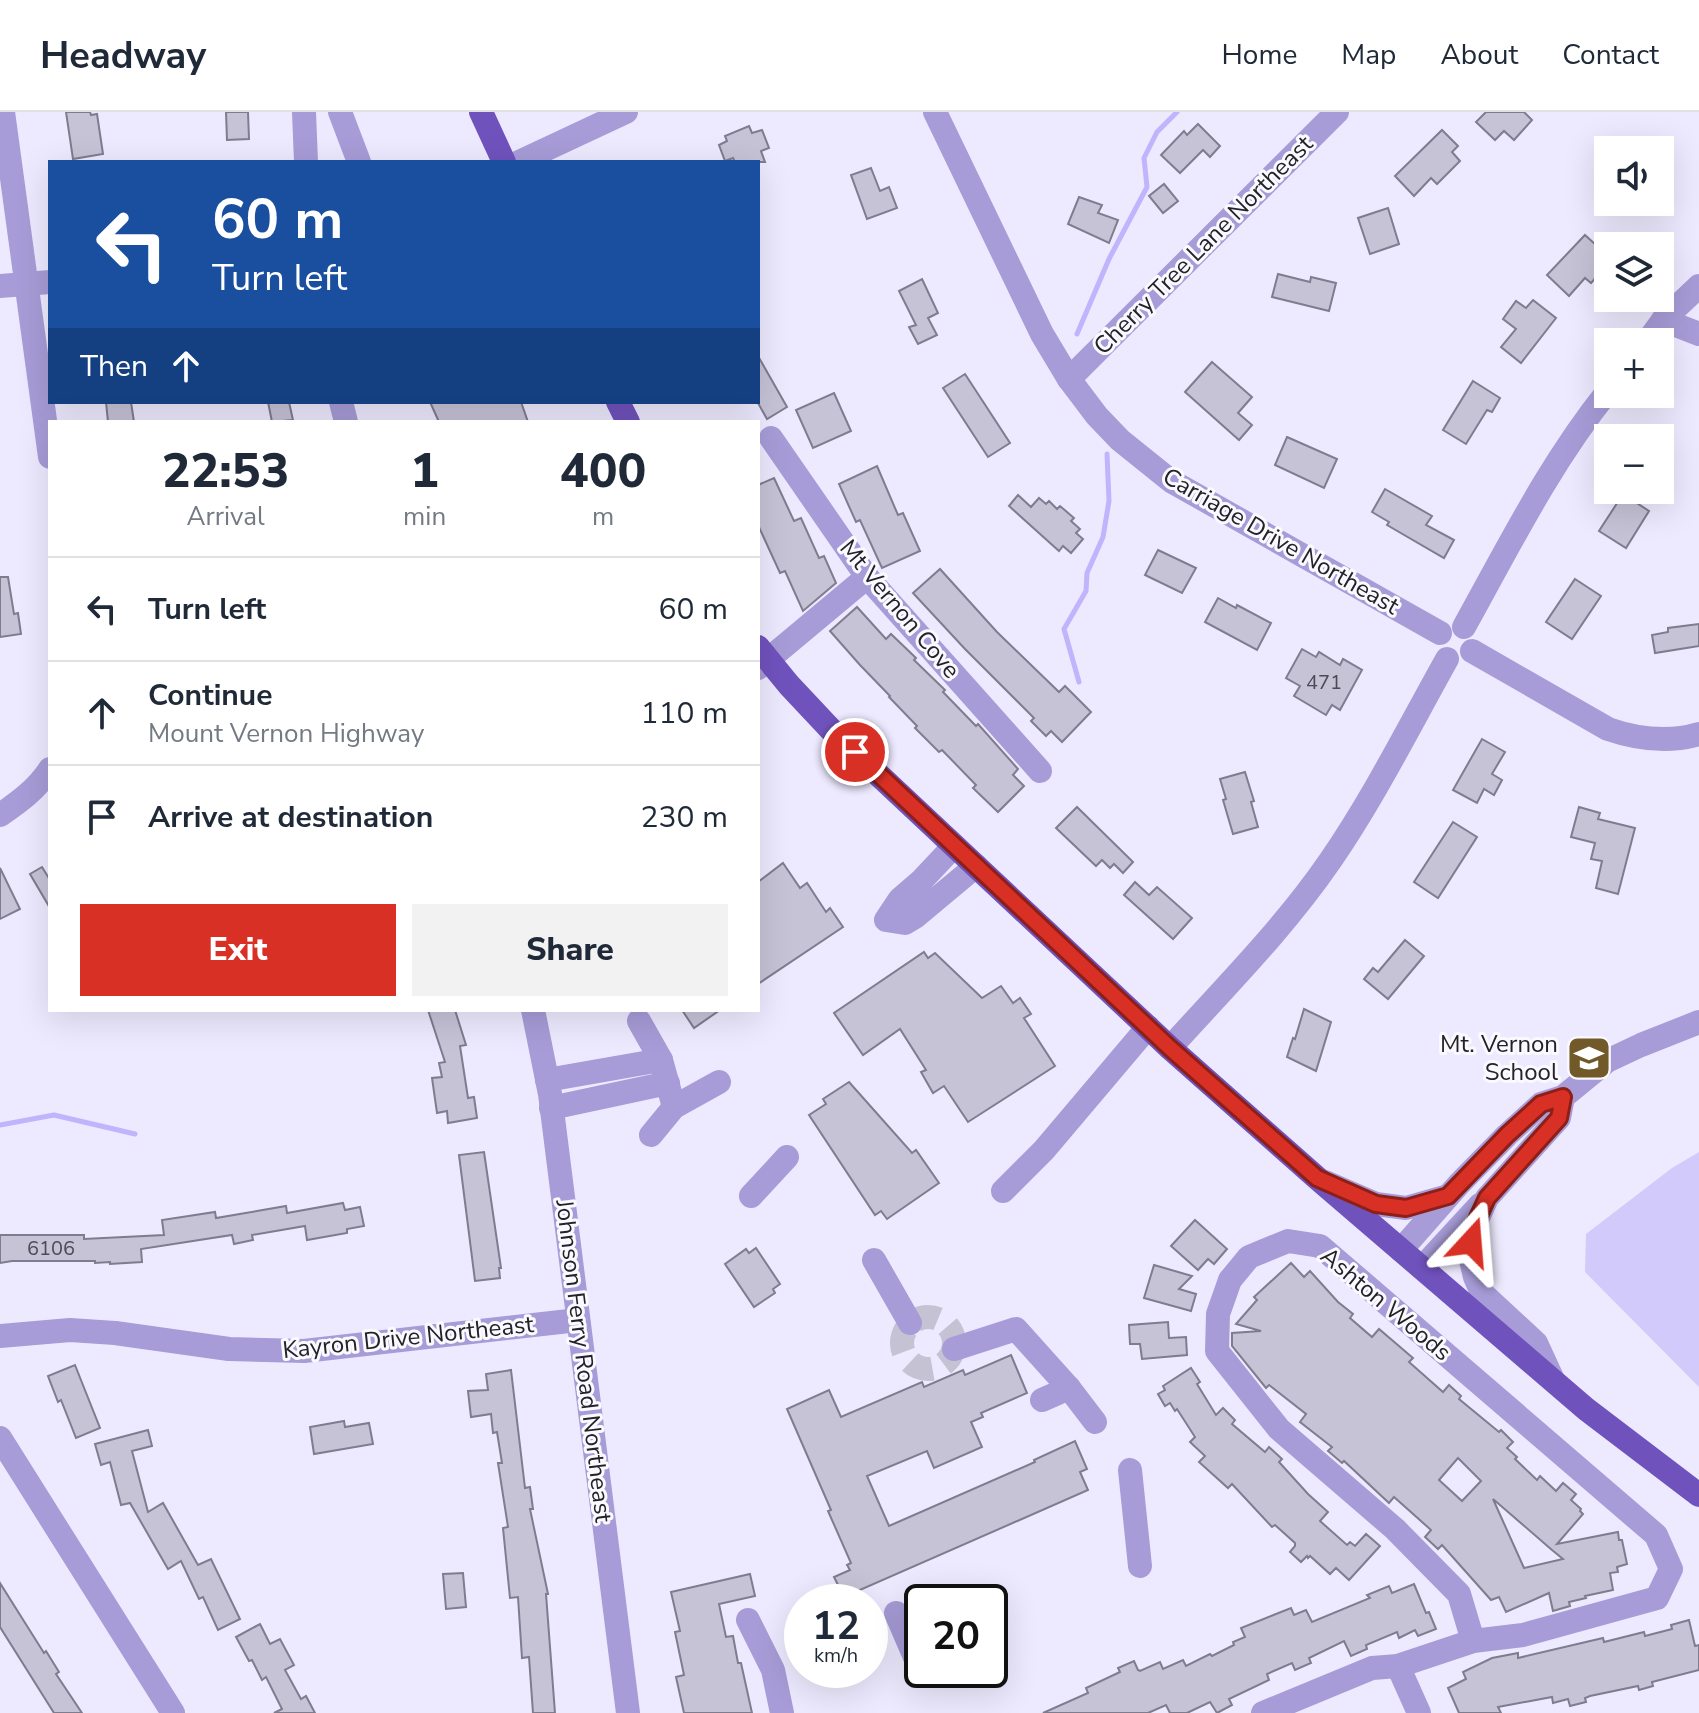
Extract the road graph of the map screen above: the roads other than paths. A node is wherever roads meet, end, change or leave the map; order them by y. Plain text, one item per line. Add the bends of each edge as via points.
1 (3, 112) edge
2 (304, 112) edge
3 (340, 112) edge
4 (481, 112) edge
5 (626, 112) edge
6 (935, 112) edge
7 (1337, 112) edge
8 (306, 160) edge
9 (358, 160) edge
10 (503, 160) edge
11 (38, 284) edge
12 (0, 286) edge
13 (1699, 286) edge
14 (1663, 320) junction
15 (1657, 328) edge
16 (1699, 334) edge
17 (1069, 379) junction
18 (1594, 408) edge
19 (48, 428) edge
20 (771, 438) dead end
21 (867, 577) junction
22 (1464, 627) junction
23 (1440, 633) junction
24 (1472, 651) junction
25 (761, 658) edge
26 (1447, 659) junction
27 (1699, 734) edge
28 (1040, 771) dead end
29 (48, 773) edge
30 (0, 815) edge
31 (954, 846) junction
32 (976, 866) junction
33 (533, 1012) edge
34 (639, 1021) dead end
35 (1699, 1022) edge
36 (1148, 1027) junction
37 (1170, 1048) junction
38 (664, 1072) junction
39 (547, 1080) junction
40 (719, 1082) dead end
41 (1563, 1097) junction
42 (674, 1107) junction
43 (551, 1108) junction
44 (651, 1135) dead end
45 (787, 1157) dead end
46 (1317, 1178) junction
47 (1003, 1191) dead end
48 (751, 1196) dead end
49 (1448, 1196) junction
50 (1487, 1198) junction
51 (1401, 1250) junction
52 (874, 1260) dead end
53 (1422, 1268) junction
54 (578, 1320) junction
55 (910, 1323) dead end
56 (0, 1336) edge
57 (954, 1349) tunnel mouth
58 (1553, 1380) junction
59 (1069, 1388) junction
60 (1042, 1400) dead end
61 (1095, 1422) dead end
62 (0, 1438) edge
63 (1130, 1470) dead end
64 (1699, 1495) edge
65 (1140, 1566) dead end
66 (896, 1613) dead end
67 (748, 1620) dead end
68 (904, 1632) edge
69 (1473, 1641) junction
70 (1398, 1666) junction
71 (173, 1713) edge
72 (628, 1713) edge
73 (782, 1713) edge
74 (1263, 1713) edge
75 (1419, 1713) edge

1 - 11 street
2 - 8 street
3 - 9 street
4 - 10 main road
5 - 10 street
6 - 17 street, Carriage Drive Northeast
7 - 17 street, Cherry Tree Lane Northeast
11 - 12 street
11 - 19 street
13 - 14 street
14 - 15 street
14 - 16 street
17 - 23 street, Carriage Drive Northeast via 1120,440 1171,481
18 - 22 street via 1551,470
20 - 21 street, Mt Vernon Cove
21 - 25 street
21 - 28 street, Mt Vernon Cove
22 - 23 street via 1453,625
22 - 24 street via 1474,641
23 - 26 street via 1438,647
24 - 26 street via 1456,661
24 - 27 street via 1608,729 1650,739
25 - 31 main road
26 - 37 street via 1330,862
29 - 30 street
31 - 32 main road
31 - 32 street via 886,920 905,923
32 - 36 main road
33 - 39 street, Johnson Ferry Road Northeast
34 - 38 street
35 - 41 street via 1607,1061
36 - 37 main road
36 - 47 street
37 - 46 main road
38 - 39 street
38 - 42 street
38 - 43 street
39 - 43 street, Johnson Ferry Road Northeast
40 - 42 street
41 - 49 street via 1541,1104
41 - 50 street via 1559,1118
42 - 44 street
43 - 54 street, Johnson Ferry Road Northeast
45 - 48 street
46 - 49 street via 1376,1204 1406,1208
46 - 51 main road
49 - 51 street
50 - 53 street
50 - 58 street via 1471,1242 1475,1277 1482,1293 1536,1343
51 - 53 main road
52 - 55 street
53 - 58 main road
54 - 56 street, Kayron Drive Northeast via 304,1351 229,1349 70,1330
54 - 72 street, Johnson Ferry Road Northeast
57 - 59 street via 1016,1329
58 - 64 main road
59 - 60 street
59 - 61 street
62 - 71 street
63 - 65 street
66 - 68 street
67 - 73 street via 773,1670
69 - 69 street, Ashton Woods via 1459,1594 1395,1529 1279,1429 1217,1351 1218,1314 1230,1280 1249,1257 1288,1241 1320,1246 1656,1535 1671,1569 1657,1598 1523,1635
69 - 70 street
70 - 74 street via 1372,1668
70 - 75 street

